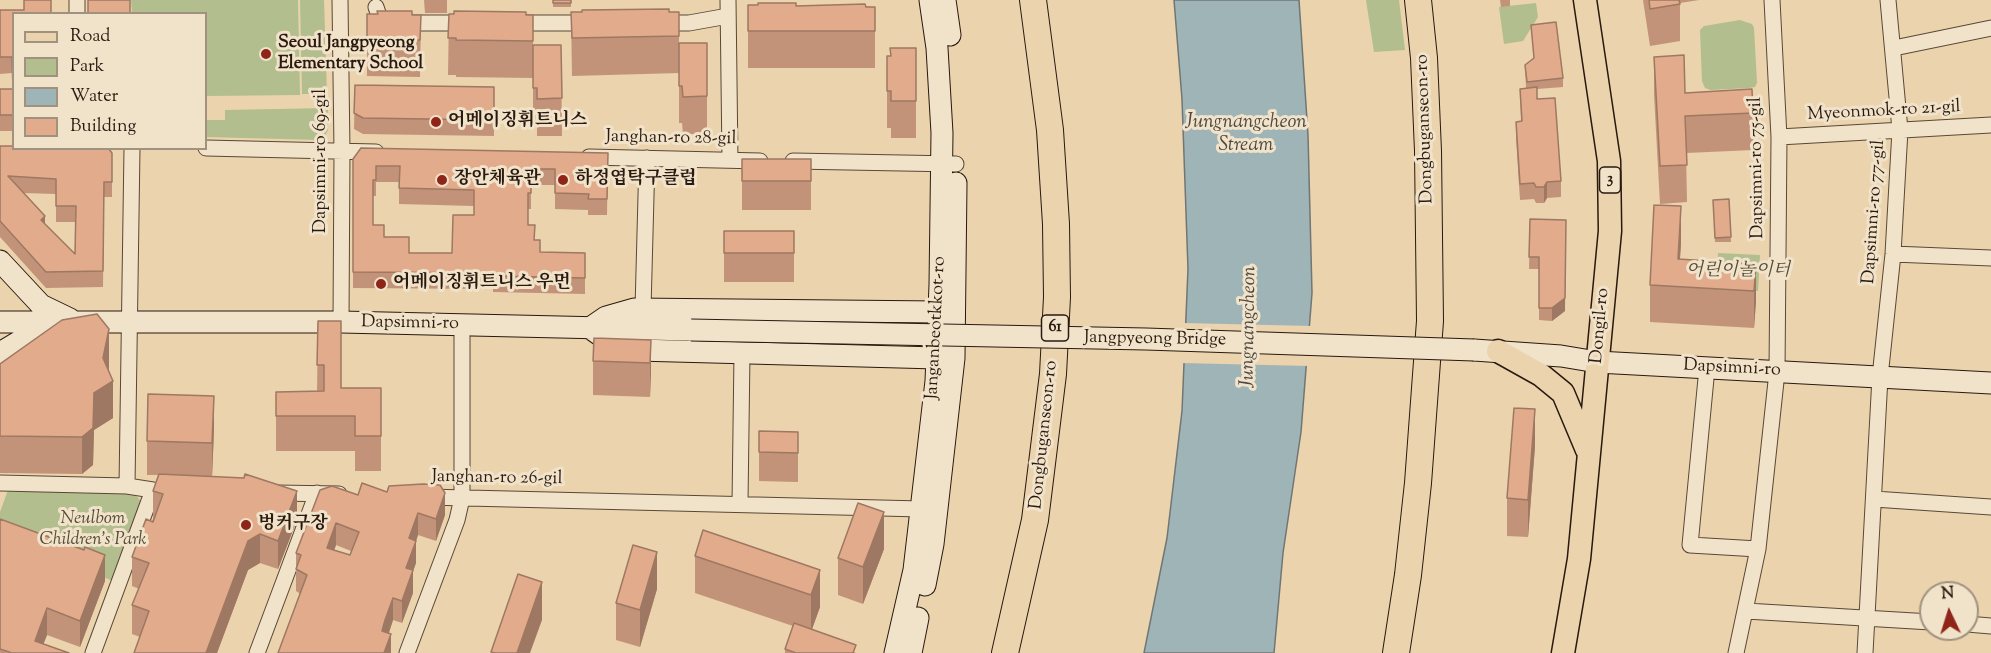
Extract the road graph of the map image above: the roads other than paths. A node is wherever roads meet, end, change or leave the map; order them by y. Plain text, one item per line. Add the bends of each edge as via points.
1 (340, 0) edge
2 (728, 0) edge
3 (930, 0) edge
4 (945, 0) edge
5 (1033, 0) edge
6 (1418, 0) edge
7 (1585, 0) edge
8 (1772, 0) edge
9 (1888, 0) edge
10 (376, 7) dead end
11 (728, 16) junction
12 (603, 23) edge
13 (645, 23) edge
14 (1991, 28) edge
15 (1894, 48) junction
16 (1991, 125) edge
17 (1900, 130) junction
18 (1779, 137) junction
19 (207, 148) edge
20 (132, 150) edge
21 (342, 152) junction
22 (388, 153) edge
23 (570, 157) edge
24 (647, 158) junction
25 (730, 160) junction
26 (949, 164) junction
27 (1893, 254) junction
28 (1991, 258) edge
29 (0, 261) edge
30 (643, 309) junction
31 (939, 312) junction
32 (128, 320) junction
33 (0, 321) edge
34 (76, 321) junction
35 (341, 322) junction
36 (462, 325) junction
37 (590, 328) junction
38 (691, 330) joint
39 (1474, 350) joint
40 (1498, 351) junction
41 (0, 353) edge
42 (742, 353) junction
43 (936, 358) junction
44 (1597, 362) junction
45 (1707, 368) junction
46 (1777, 372) junction
47 (1880, 377) junction
48 (1991, 383) edge
49 (1588, 454) junction
50 (0, 484) edge
51 (127, 486) junction
52 (153, 490) junction
53 (188, 491) edge
54 (258, 492) edge
55 (317, 494) junction
56 (351, 494) edge
57 (409, 496) edge
58 (462, 498) junction
59 (1875, 499) junction
60 (740, 504) junction
61 (1991, 507) edge
62 (922, 509) junction
63 (1758, 549) junction
64 (1746, 611) junction
65 (1867, 617) junction
66 (1919, 621) edge
67 (93, 653) edge
68 (257, 653) edge
69 (407, 653) edge
70 (895, 653) edge
71 (911, 653) edge
72 (1005, 653) edge
73 (1396, 653) edge
74 (1563, 653) edge
75 (1736, 653) edge
76 (1865, 653) edge

1 - 21 street, Dapsimni-ro 69-gil
2 - 11 street
3 - 26 main road, Janganbeotkkot-ro
4 - 26 main road, Janganbeotkkot-ro via 954,76
5 - 72 highway, Dongbuganseon-ro / 61 via 1050,130 1057,297 1053,374 1035,520
6 - 73 highway, Dongbuganseon-ro via 1428,151 1430,321 1418,483
7 - 44 main road, Dongil-ro / 3 via 1609,161 1610,231
8 - 18 street, Dapsimni-ro 75-gil
9 - 15 street, Dapsimni-ro 77-gil
10 - 12 street via 379,16 394,23
11 - 13 street via 689,23
11 - 25 street
14 - 15 street
15 - 17 street, Dapsimni-ro 77-gil
16 - 17 street, Myeonmok-ro 21-gil
17 - 18 street, Myeonmok-ro 21-gil
17 - 27 street, Dapsimni-ro 77-gil
18 - 46 street, Dapsimni-ro 75-gil
19 - 21 street
20 - 32 street
21 - 22 street
21 - 35 street, Dapsimni-ro 69-gil
23 - 24 street, Janghan-ro 28-gil
24 - 25 street, Janghan-ro 28-gil
24 - 30 street
25 - 26 street, Janghan-ro 28-gil
26 - 31 main road, Janganbeotkkot-ro
26 - 71 main road, Janganbeotkkot-ro via 954,358 933,543
27 - 28 street
27 - 47 street, Dapsimni-ro 77-gil
29 - 34 main road via 41,305
30 - 31 main road
30 - 37 main road via 606,317
31 - 43 main road, Janganbeotkkot-ro
32 - 34 main road, Dapsimni-ro
32 - 35 main road, Dapsimni-ro
32 - 51 street
33 - 34 main road, Dapsimni-ro
34 - 41 main road via 30,335
35 - 36 main road, Dapsimni-ro
36 - 37 main road, Dapsimni-ro
36 - 58 street
37 - 38 main road, Dapsimni-ro
37 - 42 main road via 615,345 630,349
38 - 39 main road, Jangpyeong Bridge, bridge
39 - 40 main road, Dapsimni-ro
40 - 44 main road, Dapsimni-ro
40 - 49 main road via 1541,375 1563,393
42 - 43 main road
42 - 60 street
43 - 62 main road, Janganbeotkkot-ro
44 - 45 main road, Dapsimni-ro
44 - 49 main road, Dongil-ro / 3
45 - 46 main road, Dapsimni-ro
45 - 63 street via 1690,544
46 - 47 main road, Dapsimni-ro
46 - 63 street, Dapsimni-ro 75-gil
47 - 48 main road, Dapsimni-ro
47 - 59 street, Dapsimni-ro 77-gil
49 - 74 main road, Dongil-ro / 3 via 1579,559
50 - 51 street
51 - 52 street
52 - 53 street
52 - 67 street
54 - 55 street
55 - 56 street
55 - 68 street
57 - 58 street, Janghan-ro 26-gil
58 - 60 street, Janghan-ro 26-gil
58 - 69 street
59 - 61 street
59 - 65 street, Dapsimni-ro 77-gil
60 - 62 street, Janghan-ro 26-gil
62 - 70 main road, Janganbeotkkot-ro via 914,570
63 - 64 street, Dapsimni-ro 75-gil
64 - 65 street
64 - 75 street, Dapsimni-ro 75-gil
65 - 66 street
65 - 76 street, Dapsimni-ro 77-gil

